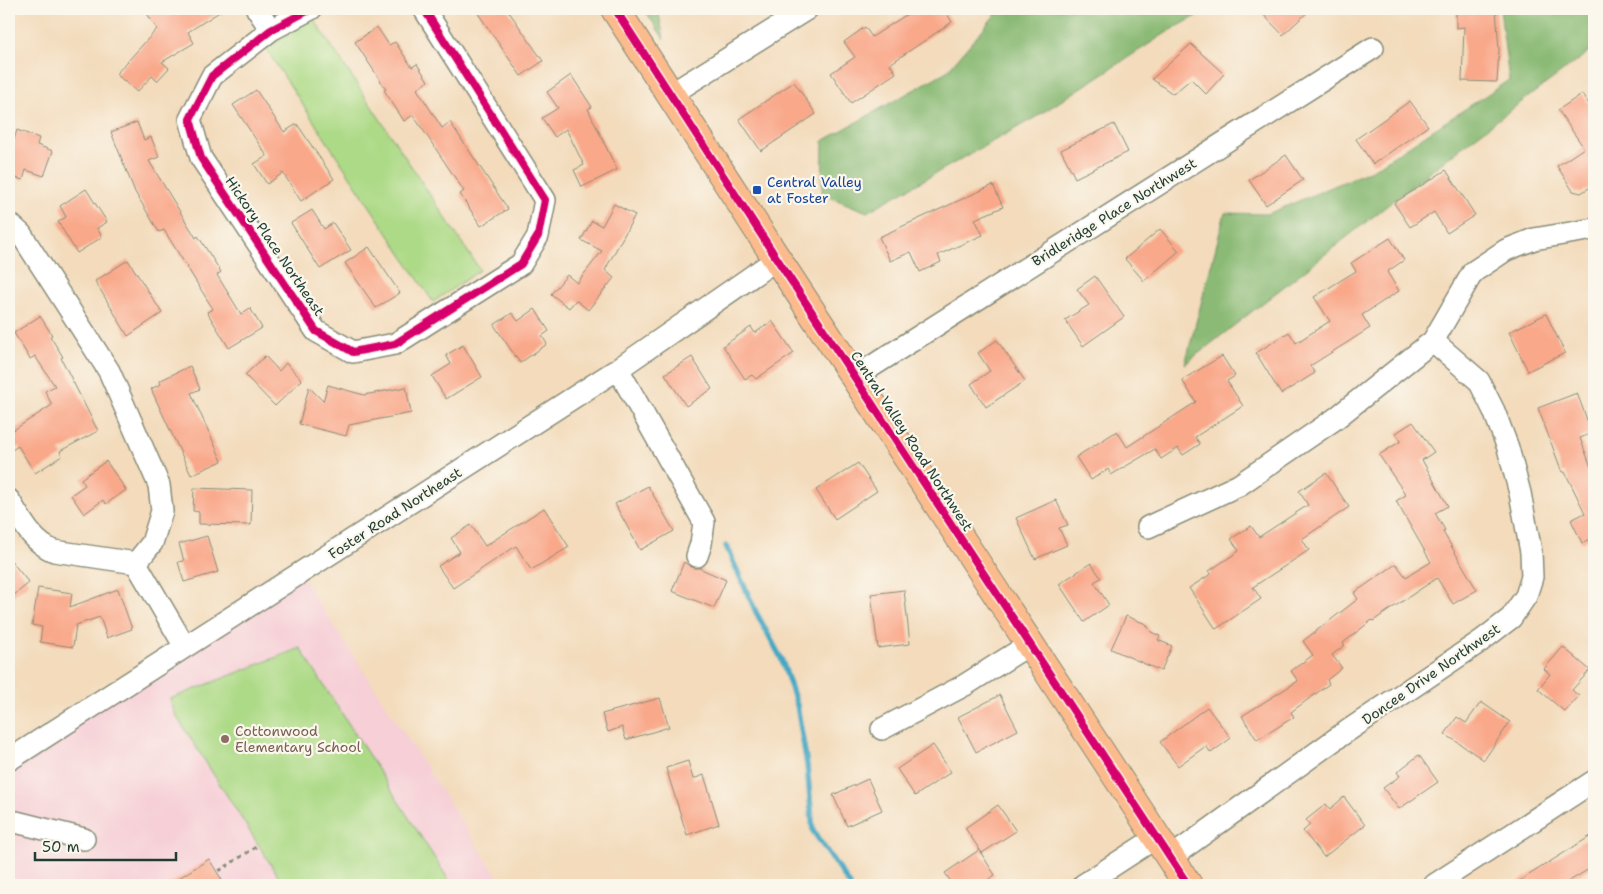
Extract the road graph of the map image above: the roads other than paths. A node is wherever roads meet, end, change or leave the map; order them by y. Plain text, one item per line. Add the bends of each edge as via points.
1 (257, 9) edge
2 (311, 9) edge
3 (424, 9) edge
4 (615, 9) edge
5 (807, 9) edge
6 (271, 30) junction
7 (1373, 48) dead end
8 (671, 94) junction
9 (9, 224) edge
10 (1594, 229) edge
11 (777, 259) junction
12 (1432, 342) junction
13 (618, 369) junction
14 (855, 377) junction
15 (9, 500) edge
16 (1148, 527) dead end
17 (697, 556) dead end
18 (136, 563) junction
19 (1030, 644) junction
20 (185, 647) junction
21 (882, 728) dead end
22 (9, 760) edge
23 (1594, 781) edge
24 (9, 822) edge
25 (84, 839) dead end
26 (1164, 848) junction
27 (1083, 885) edge
28 (1188, 885) edge
29 (1434, 885) edge

1 - 6 street
2 - 6 street, Hickory Place Northeast
3 - 6 street, Hickory Place Northeast via 545,200 538,236 521,264 395,344 353,352 316,330 201,158 190,119 212,76
4 - 8 main road, Central Valley Road Northwest
5 - 8 street
7 - 14 street, Bridleridge Place Northwest
8 - 11 main road, Central Valley Road Northwest
9 - 18 street via 22,234 109,371 159,485 162,511 152,543
10 - 12 street via 1534,239 1506,250 1473,272
11 - 13 street, Foster Road Northeast
11 - 14 main road, Central Valley Road Northwest
12 - 16 street via 1335,420 1239,485
12 - 26 street, Doncee Drive Northwest via 1479,381 1508,448 1531,552 1532,577 1526,596 1511,618 1481,642
13 - 17 street via 704,522
13 - 20 street, Foster Road Northeast
14 - 19 main road, Central Valley Road Northwest
15 - 18 street via 35,540 44,547
18 - 20 street
19 - 21 street via 965,685
19 - 26 main road, Central Valley Road Northwest
20 - 22 street, Foster Road Northeast
23 - 29 street
24 - 25 street
26 - 27 street, Doncee Drive Northwest
26 - 28 main road, Central Valley Road Northwest

